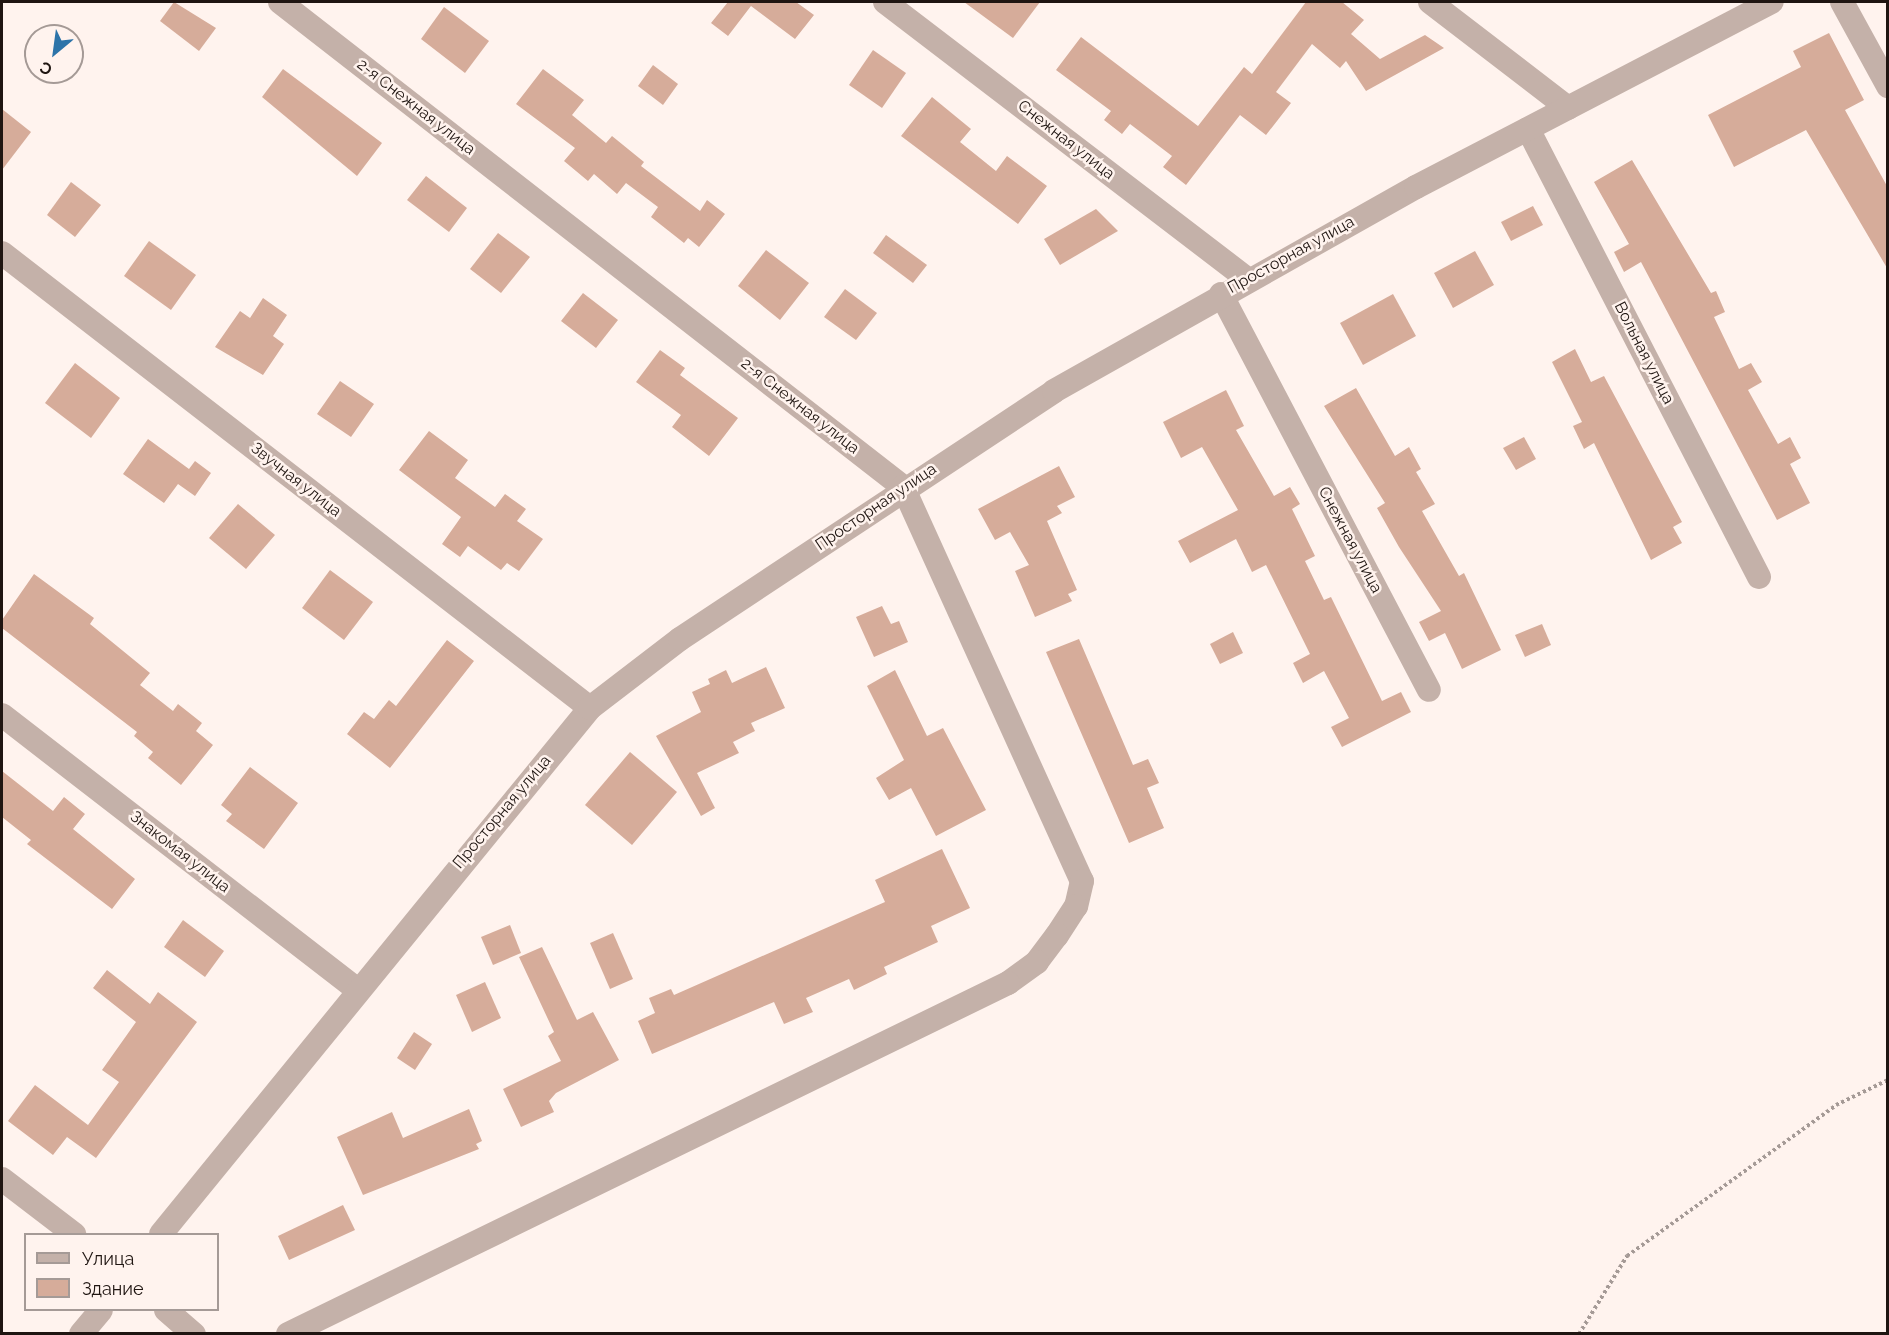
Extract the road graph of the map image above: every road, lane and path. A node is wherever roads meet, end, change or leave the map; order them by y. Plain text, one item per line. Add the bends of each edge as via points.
1 (280, 2) edge
2 (885, 2) edge
3 (1430, 2) edge
4 (1772, 2) edge
5 (1842, 2) edge
6 (1887, 86) edge
7 (1568, 108) junction
8 (1528, 129) junction
9 (2, 253) edge
10 (1247, 279) junction
11 (1221, 294) junction
12 (903, 487) junction
13 (1759, 576) dead end
14 (1429, 690) dead end
15 (590, 708) junction
16 (2, 715) edge
17 (358, 990) junction
18 (1887, 1080) edge
19 (2, 1179) edge
20 (73, 1233) edge
21 (162, 1233) edge
22 (100, 1311) edge
23 (167, 1311) edge
24 (81, 1334) edge
25 (194, 1334) edge
26 (288, 1334) edge
27 (1579, 1334) edge

1 - 12 street, 2-я Снежная улица
2 - 10 street, Снежная улица
3 - 7 street
4 - 7 street, Просторная улица
5 - 6 street
7 - 8 street, Просторная улица
8 - 10 street, Просторная улица
8 - 13 street, Вольная улица
9 - 15 street, Звучная улица
10 - 11 street, Просторная улица
11 - 12 street, Просторная улица
11 - 14 street, Снежная улица
12 - 15 street, Просторная улица
12 - 26 street, 2-я Снежная улица via 1082,881 1076,906 1037,962 1008,983
15 - 17 street, Просторная улица
16 - 17 street, Знакомая улица
17 - 21 street, Просторная улица
18 - 27 path via 1836,1105 1627,1256
19 - 20 street
22 - 24 street
23 - 25 street

